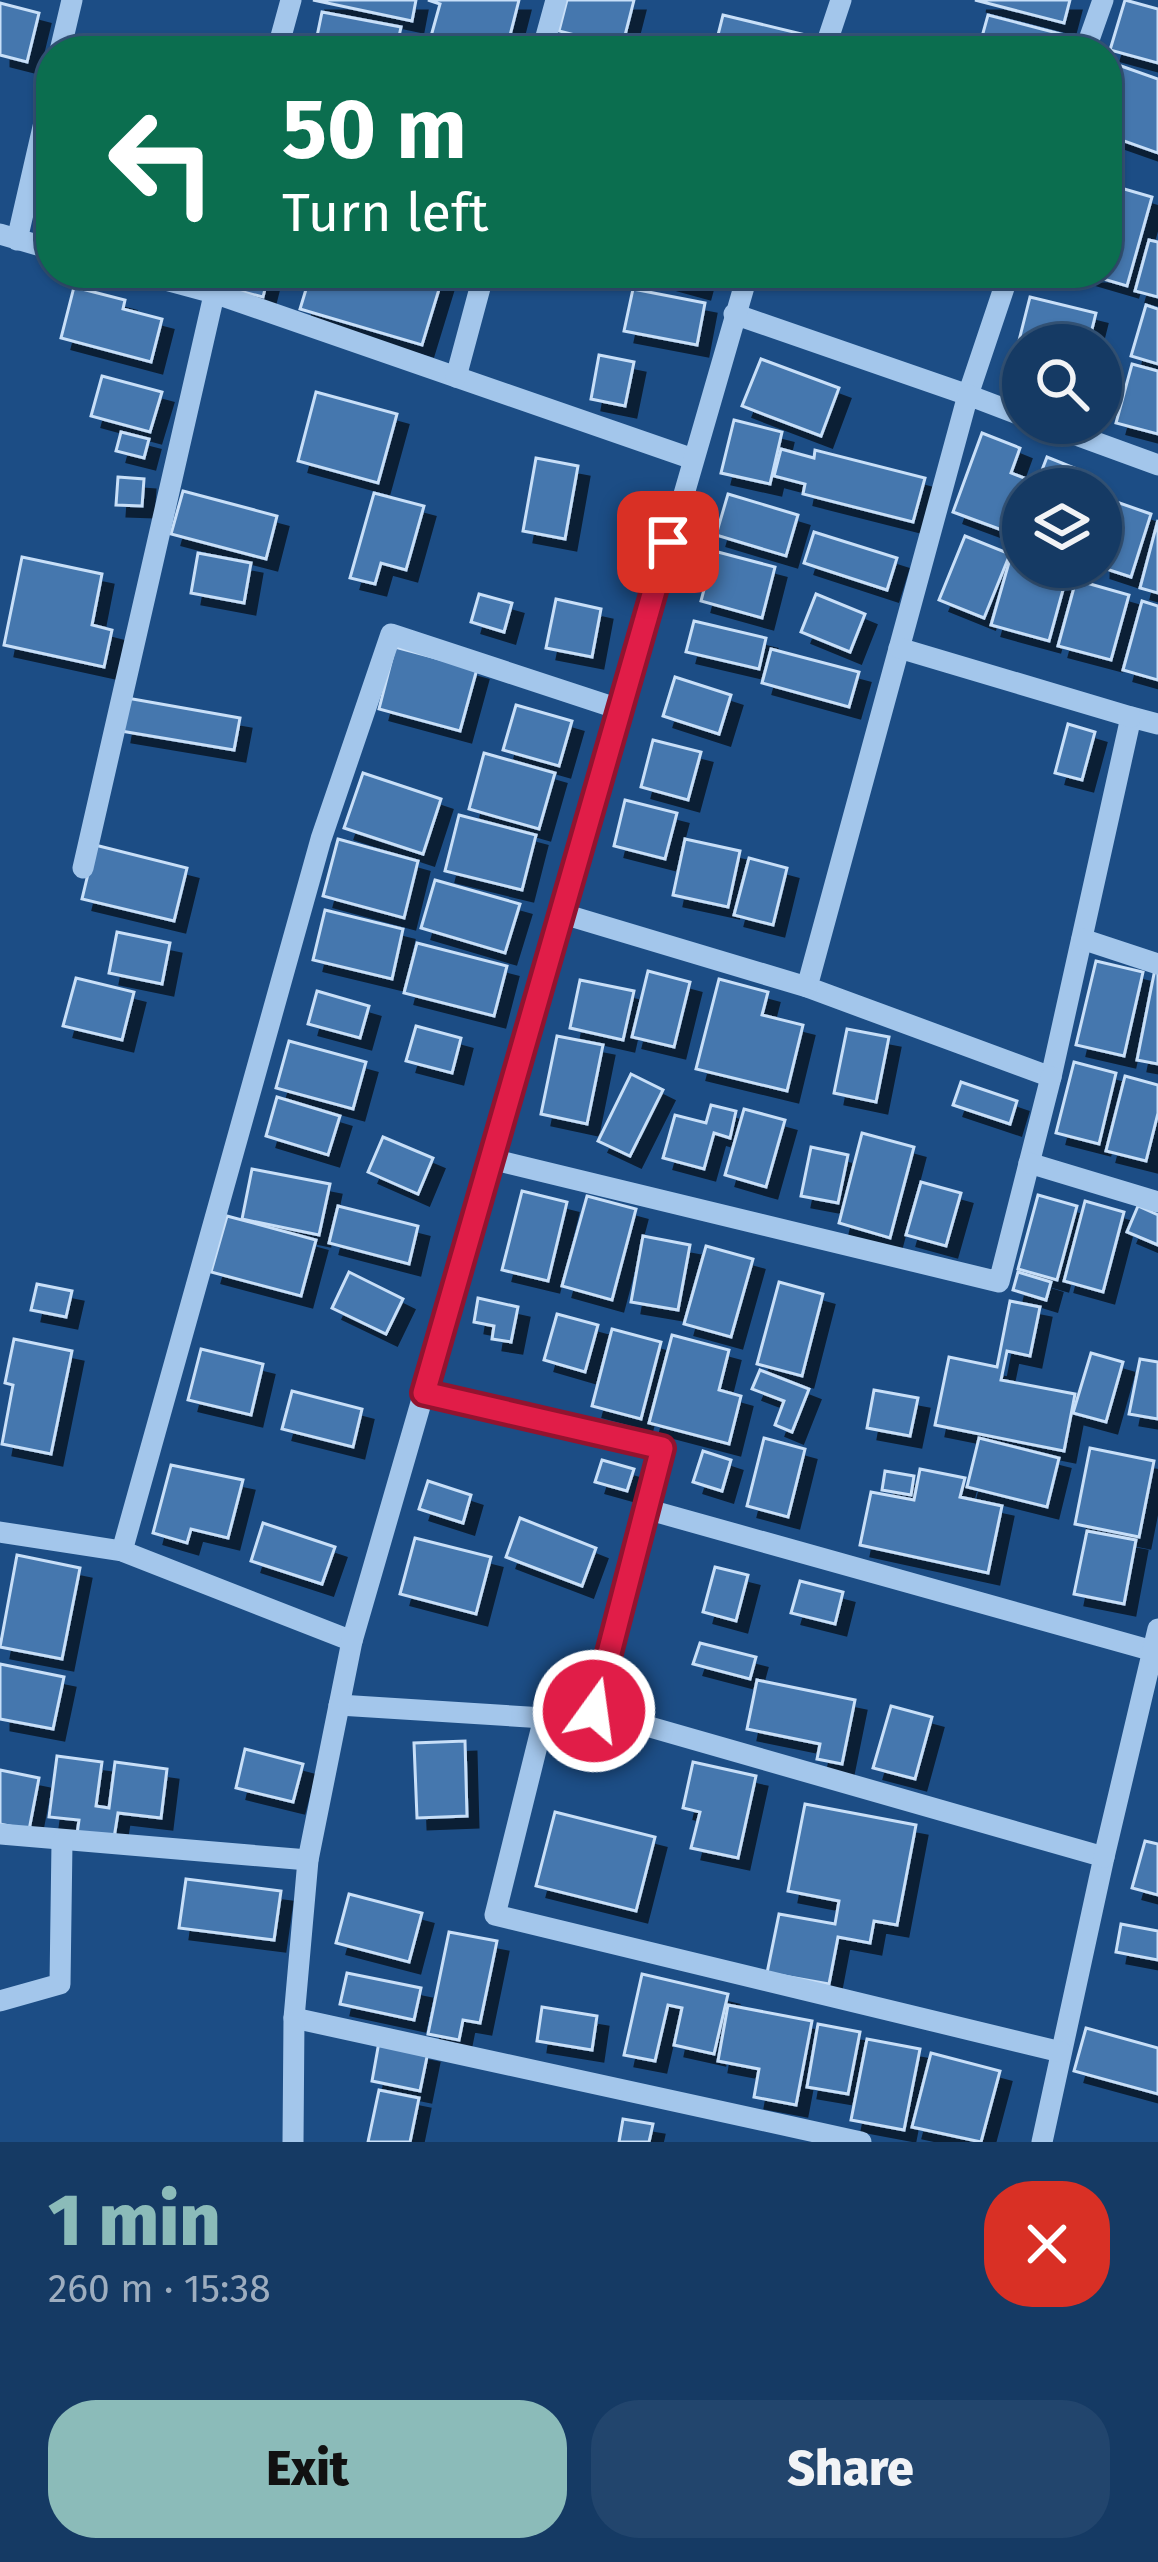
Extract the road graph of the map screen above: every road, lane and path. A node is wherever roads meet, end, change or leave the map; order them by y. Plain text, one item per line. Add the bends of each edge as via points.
1 (72, 0) edge
2 (291, 0) edge
3 (556, 0) edge
4 (841, 0) edge
5 (1103, 0) edge
6 (64, 36) edge
7 (282, 36) edge
8 (546, 36) edge
9 (829, 36) edge
10 (1090, 36) edge
11 (36, 144) edge
12 (9, 237) edge
13 (215, 288) edge
14 (229, 288) edge
15 (480, 288) edge
16 (743, 288) edge
17 (1005, 288) edge
18 (734, 314) junction
19 (457, 377) junction
20 (968, 395) junction
21 (1002, 408) edge
22 (1100, 444) edge
23 (692, 459) junction
24 (1158, 465) edge
25 (899, 648) junction
26 (620, 710) junction
27 (1131, 717) junction
28 (1158, 724) edge
29 (83, 868) dead end
30 (560, 914) junction
31 (1082, 939) junction
32 (1158, 964) edge
33 (807, 987) junction
34 (1051, 1077) junction
35 (490, 1159) junction
36 (1029, 1163) junction
37 (1158, 1202) edge
38 (424, 1393) junction
39 (646, 1509) junction
40 (0, 1532) edge
41 (122, 1551) junction
42 (1155, 1640) edge
43 (352, 1641) junction
44 (339, 1706) junction
45 (594, 1711) junction
46 (544, 1718) junction
47 (0, 1834) edge
48 (62, 1842) junction
49 (1104, 1857) junction
50 (308, 1860) junction
51 (0, 2001) edge
52 (294, 2018) junction
53 (1061, 2052) junction
54 (293, 2142) edge
55 (862, 2142) edge
56 (1042, 2142) edge

1 - 6 street
2 - 7 street
3 - 8 street
4 - 9 street
5 - 10 street
11 - 12 street
13 - 29 street
14 - 19 street
15 - 19 street
16 - 18 street
17 - 20 street
18 - 20 street
18 - 23 street
19 - 23 street
20 - 21 street
20 - 25 street
22 - 24 street
23 - 26 street
25 - 27 street
25 - 33 street
26 - 30 street
26 - 41 street via 391,634 321,839
27 - 28 street
27 - 31 street
30 - 33 street
30 - 35 street
31 - 32 street
31 - 34 street
33 - 34 street
34 - 36 street
35 - 36 street via 999,1282
35 - 38 street
36 - 37 street
38 - 39 street via 662,1448
38 - 43 street
39 - 42 street
39 - 45 street
40 - 41 street
41 - 43 street
42 - 49 street
43 - 44 street
44 - 46 street
44 - 50 street
45 - 46 street
45 - 49 street
46 - 53 street via 495,1915
47 - 48 street
48 - 50 street
48 - 51 street via 60,1984
49 - 53 street
50 - 52 street
52 - 54 street
52 - 55 street
53 - 56 street

